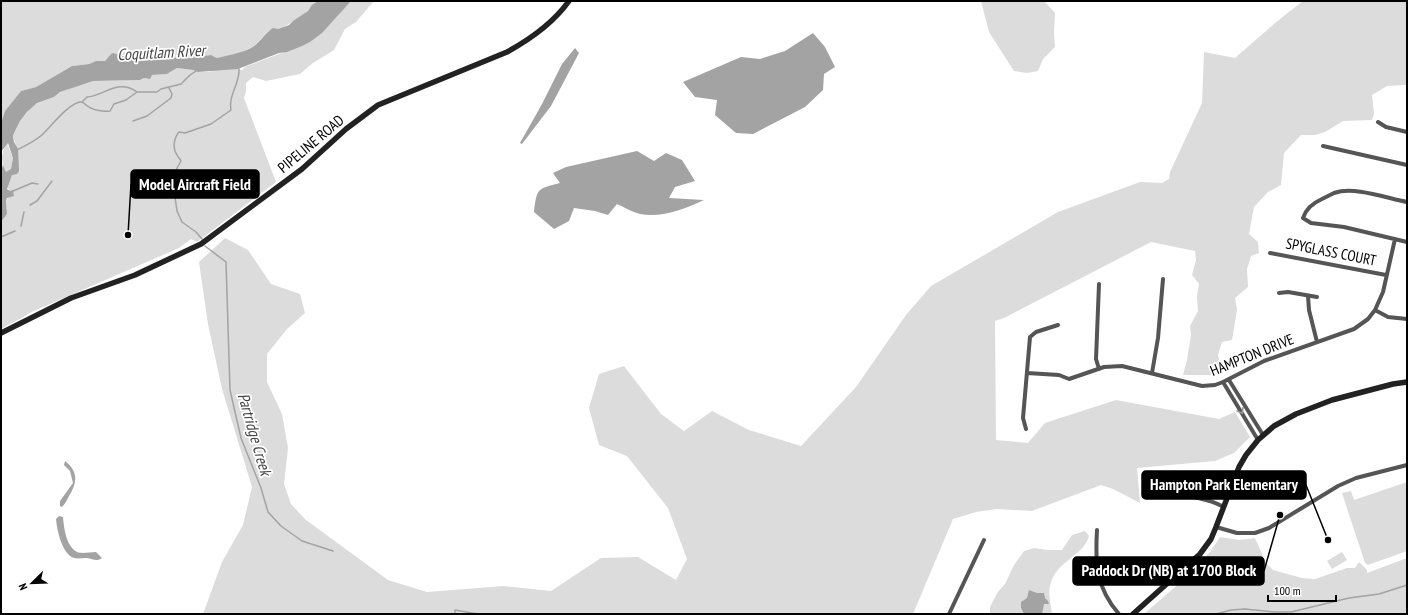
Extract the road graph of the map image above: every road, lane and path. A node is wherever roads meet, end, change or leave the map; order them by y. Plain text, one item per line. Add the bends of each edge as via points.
1 (569, 1) edge
2 (1378, 122) dead end
3 (1407, 132) edge
4 (1323, 146) dead end
5 (1407, 165) edge
6 (1407, 202) edge
7 (1394, 239) junction
8 (1407, 242) edge
9 (1270, 253) dead end
10 (1386, 275) junction
11 (1163, 280) dead end
12 (1099, 284) dead end
13 (1279, 294) dead end
14 (1308, 296) junction
15 (1317, 297) dead end
16 (1375, 310) junction
17 (1407, 319) edge
18 (1058, 325) dead end
19 (1, 333) edge
20 (1317, 342) junction
21 (1099, 369) junction
22 (1027, 373) junction
23 (1152, 373) junction
24 (1229, 380) junction
25 (1223, 382) junction
26 (1407, 382) edge
27 (1026, 429) dead end
28 (1263, 435) junction
29 (1258, 440) junction
30 (1407, 465) edge
31 (1153, 492) dead end
32 (1224, 507) junction
33 (1216, 527) junction
34 (1097, 530) dead end
35 (984, 540) dead end
36 (949, 614) edge
37 (1119, 614) edge
38 (1132, 614) edge

1 - 19 street, PIPELINE ROAD via 537,33 507,52 378,105 346,129 302,169 201,244 135,275 71,298
2 - 3 street via 1386,127
4 - 5 street
6 - 7 street via 1347,191 1334,193 1316,202 1305,211 1303,218 1311,223
7 - 8 street
7 - 10 street, HAMPTON DRIVE
9 - 10 street, SPYGLASS COURT
10 - 16 street, HAMPTON DRIVE via 1383,292
11 - 23 street
12 - 21 street via 1096,359
13 - 14 street via 1288,292
14 - 15 street
14 - 20 street
16 - 17 street via 1388,317
16 - 20 street, HAMPTON DRIVE via 1354,329
18 - 22 street via 1036,332 1030,337
20 - 24 street, HAMPTON DRIVE via 1264,362
21 - 22 street, HAMPTON DRIVE via 1069,379 1060,375
21 - 23 street, HAMPTON DRIVE via 1122,366
22 - 27 street via 1023,418
23 - 25 street, HAMPTON DRIVE via 1202,386
24 - 25 street, HAMPTON DRIVE
24 - 28 street
25 -> 29 street
26 - 28 street via 1332,400 1296,414
28 - 29 street
29 - 32 street via 1238,467
30 - 33 street via 1356,478 1338,486 1269,528 1255,533 1237,533
31 - 32 street via 1203,498
32 - 33 street
33 - 38 street via 1200,554
34 - 37 street via 1095,556 1098,575 1112,607
35 - 36 street

